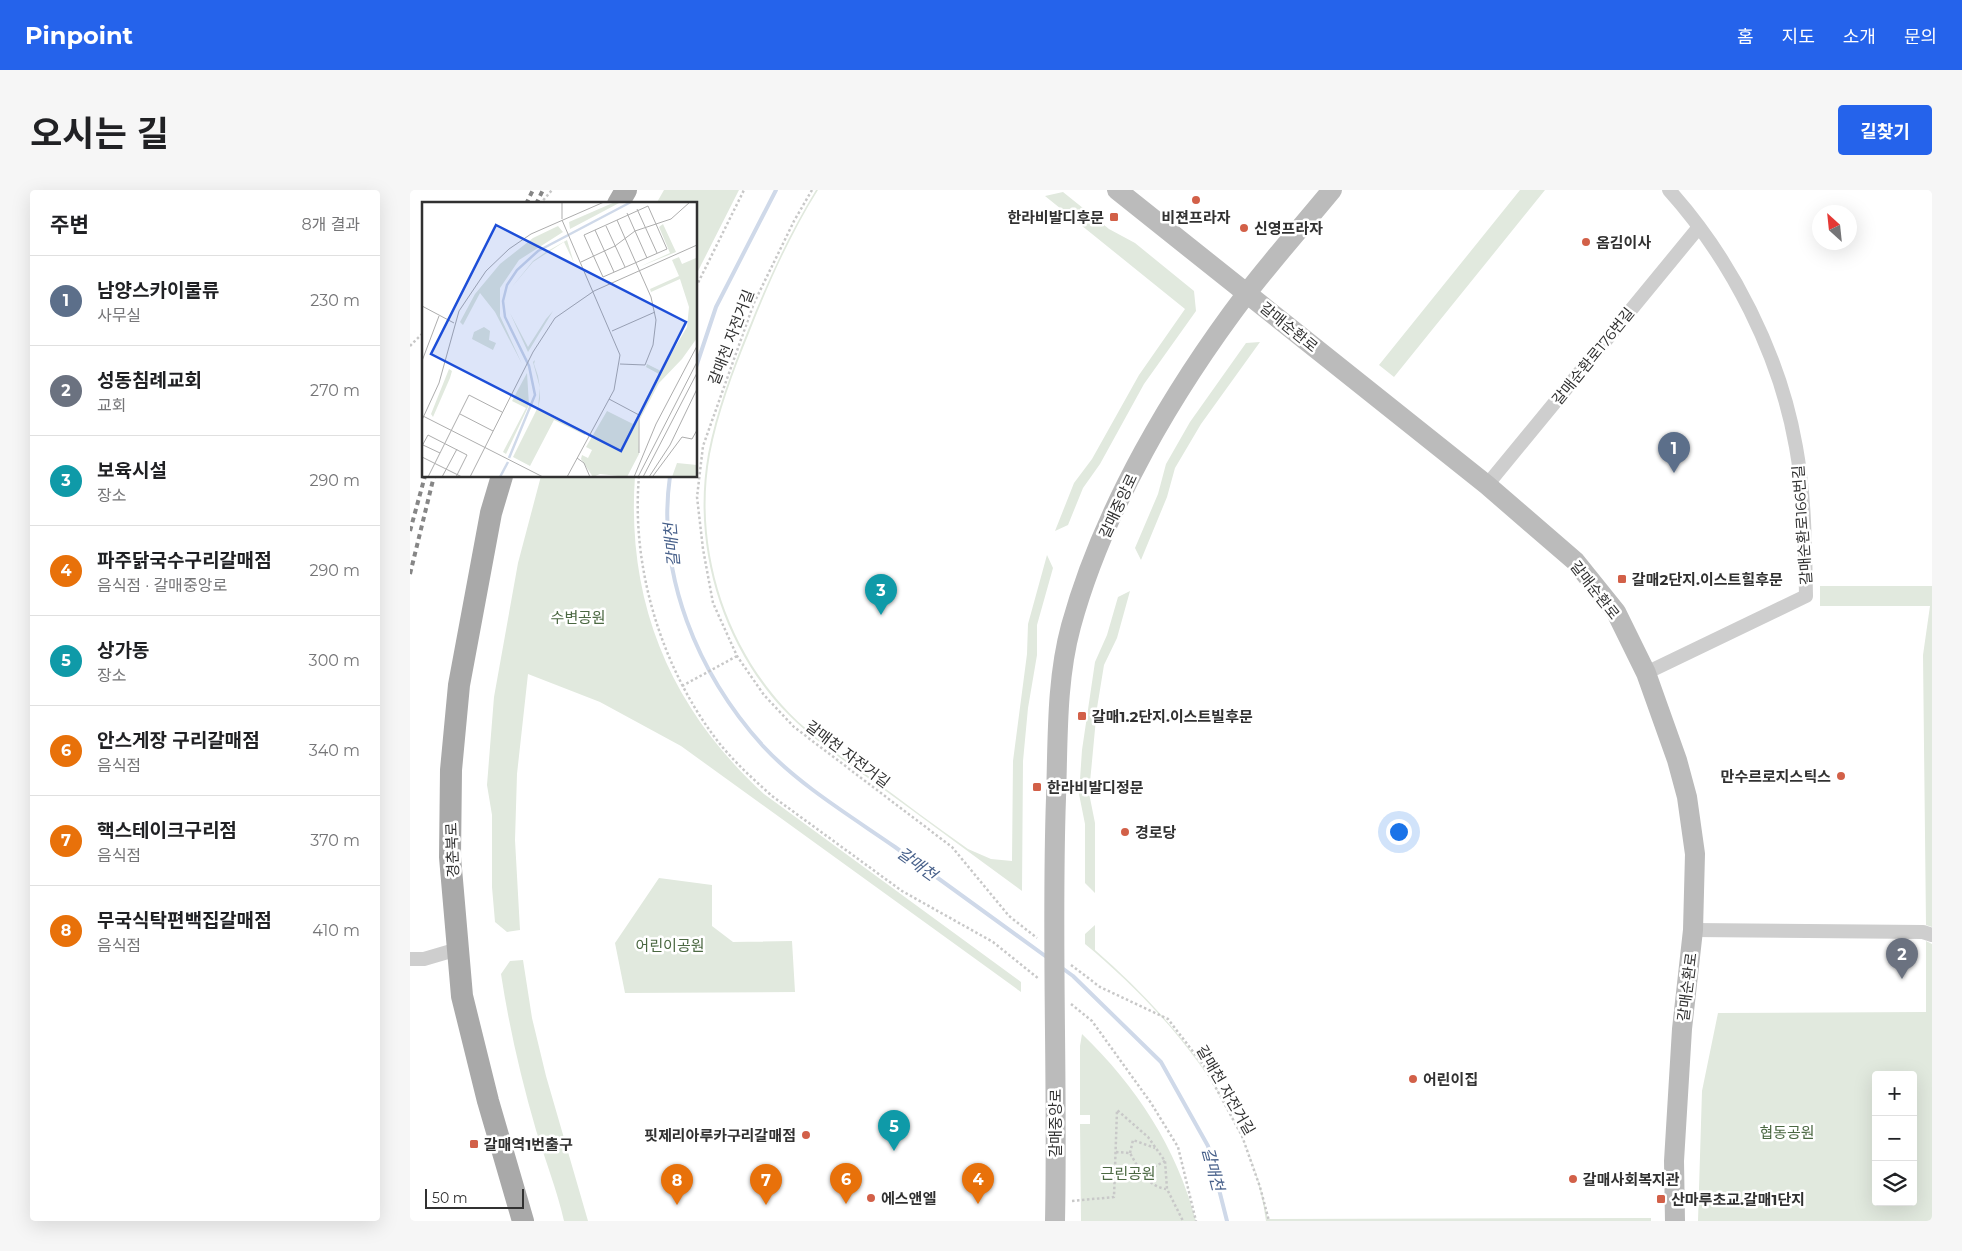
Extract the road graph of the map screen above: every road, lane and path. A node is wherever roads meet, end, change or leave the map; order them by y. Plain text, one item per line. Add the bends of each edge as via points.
1 (552, 190) edge
2 (626, 190) edge
3 (744, 190) edge
4 (812, 190) edge
5 (1117, 190) edge
6 (1332, 190) edge
7 (1670, 190) edge
8 (542, 202) edge
9 (619, 202) edge
10 (1699, 227) junction
11 (698, 283) edge
12 (1247, 293) junction
13 (422, 334) edge
14 (410, 346) edge
15 (501, 478) edge
16 (639, 478) edge
17 (1487, 485) junction
18 (735, 657) junction
19 (1646, 673) junction
20 (682, 686) junction
21 (1694, 930) junction
22 (1932, 935) edge
23 (1039, 940) dead end
24 (458, 949) junction
25 (410, 959) edge
26 (1070, 963) dead end
27 (1046, 984) dead end
28 (1069, 1002) dead end
29 (1156, 1148) junction
30 (1116, 1152) junction
31 (1130, 1153) junction
32 (1165, 1161) junction
33 (1141, 1174) junction
34 (1167, 1189) junction
35 (1055, 1212) edge
36 (524, 1221) edge
37 (1183, 1221) edge
38 (1196, 1221) edge
39 (1270, 1221) edge
40 (1675, 1221) edge

1 - 8 path
2 - 9 main road
3 - 11 path
4 - 18 path, 갈매천 자전거길 via 754,303 703,446 698,497 703,549 713,603
5 - 12 street, 갈매순환로
6 - 12 street, 갈매중앙로
7 - 10 street, 갈매순환로166번길
10 - 17 street, 갈매순환로176번길
10 - 19 street, 갈매순환로166번길 via 1730,274 1759,331 1779,383 1796,446 1802,492 1806,596
12 - 17 street, 갈매순환로
12 - 35 street, 갈매중앙로 via 1175,394 1124,490 1082,590 1070,628 1063,671 1053,880
13 - 14 path
15 - 24 main road, 경춘북로 via 491,513 459,685 451,770 450,857
16 - 20 path via 637,504 642,563 661,635
17 - 19 street, 갈매순환로 via 1575,562 1616,612
18 - 20 path
18 - 23 path, 갈매천 자전거길 via 794,727 952,847 1009,916
19 - 21 street, 갈매순환로 via 1677,760 1686,797 1695,854
20 - 27 path via 721,745 772,796 902,891 993,942
21 - 22 street via 1924,932
21 - 40 street, 갈매순환로 via 1681,1039 1674,1161
24 - 25 street via 424,959
24 - 36 main road, 경춘북로 via 462,996 472,1040
26 - 39 path, 갈매천 자전거길 via 1100,987 1168,1019 1204,1066 1242,1136
28 - 38 path via 1092,1021 1178,1147
29 - 30 path via 1117,1110
29 - 31 path via 1133,1140
29 - 32 path
30 - 31 path
30 - 35 path via 1114,1197
31 - 33 path
32 - 33 path
32 - 34 path
33 - 34 path via 1154,1187
34 - 37 path

